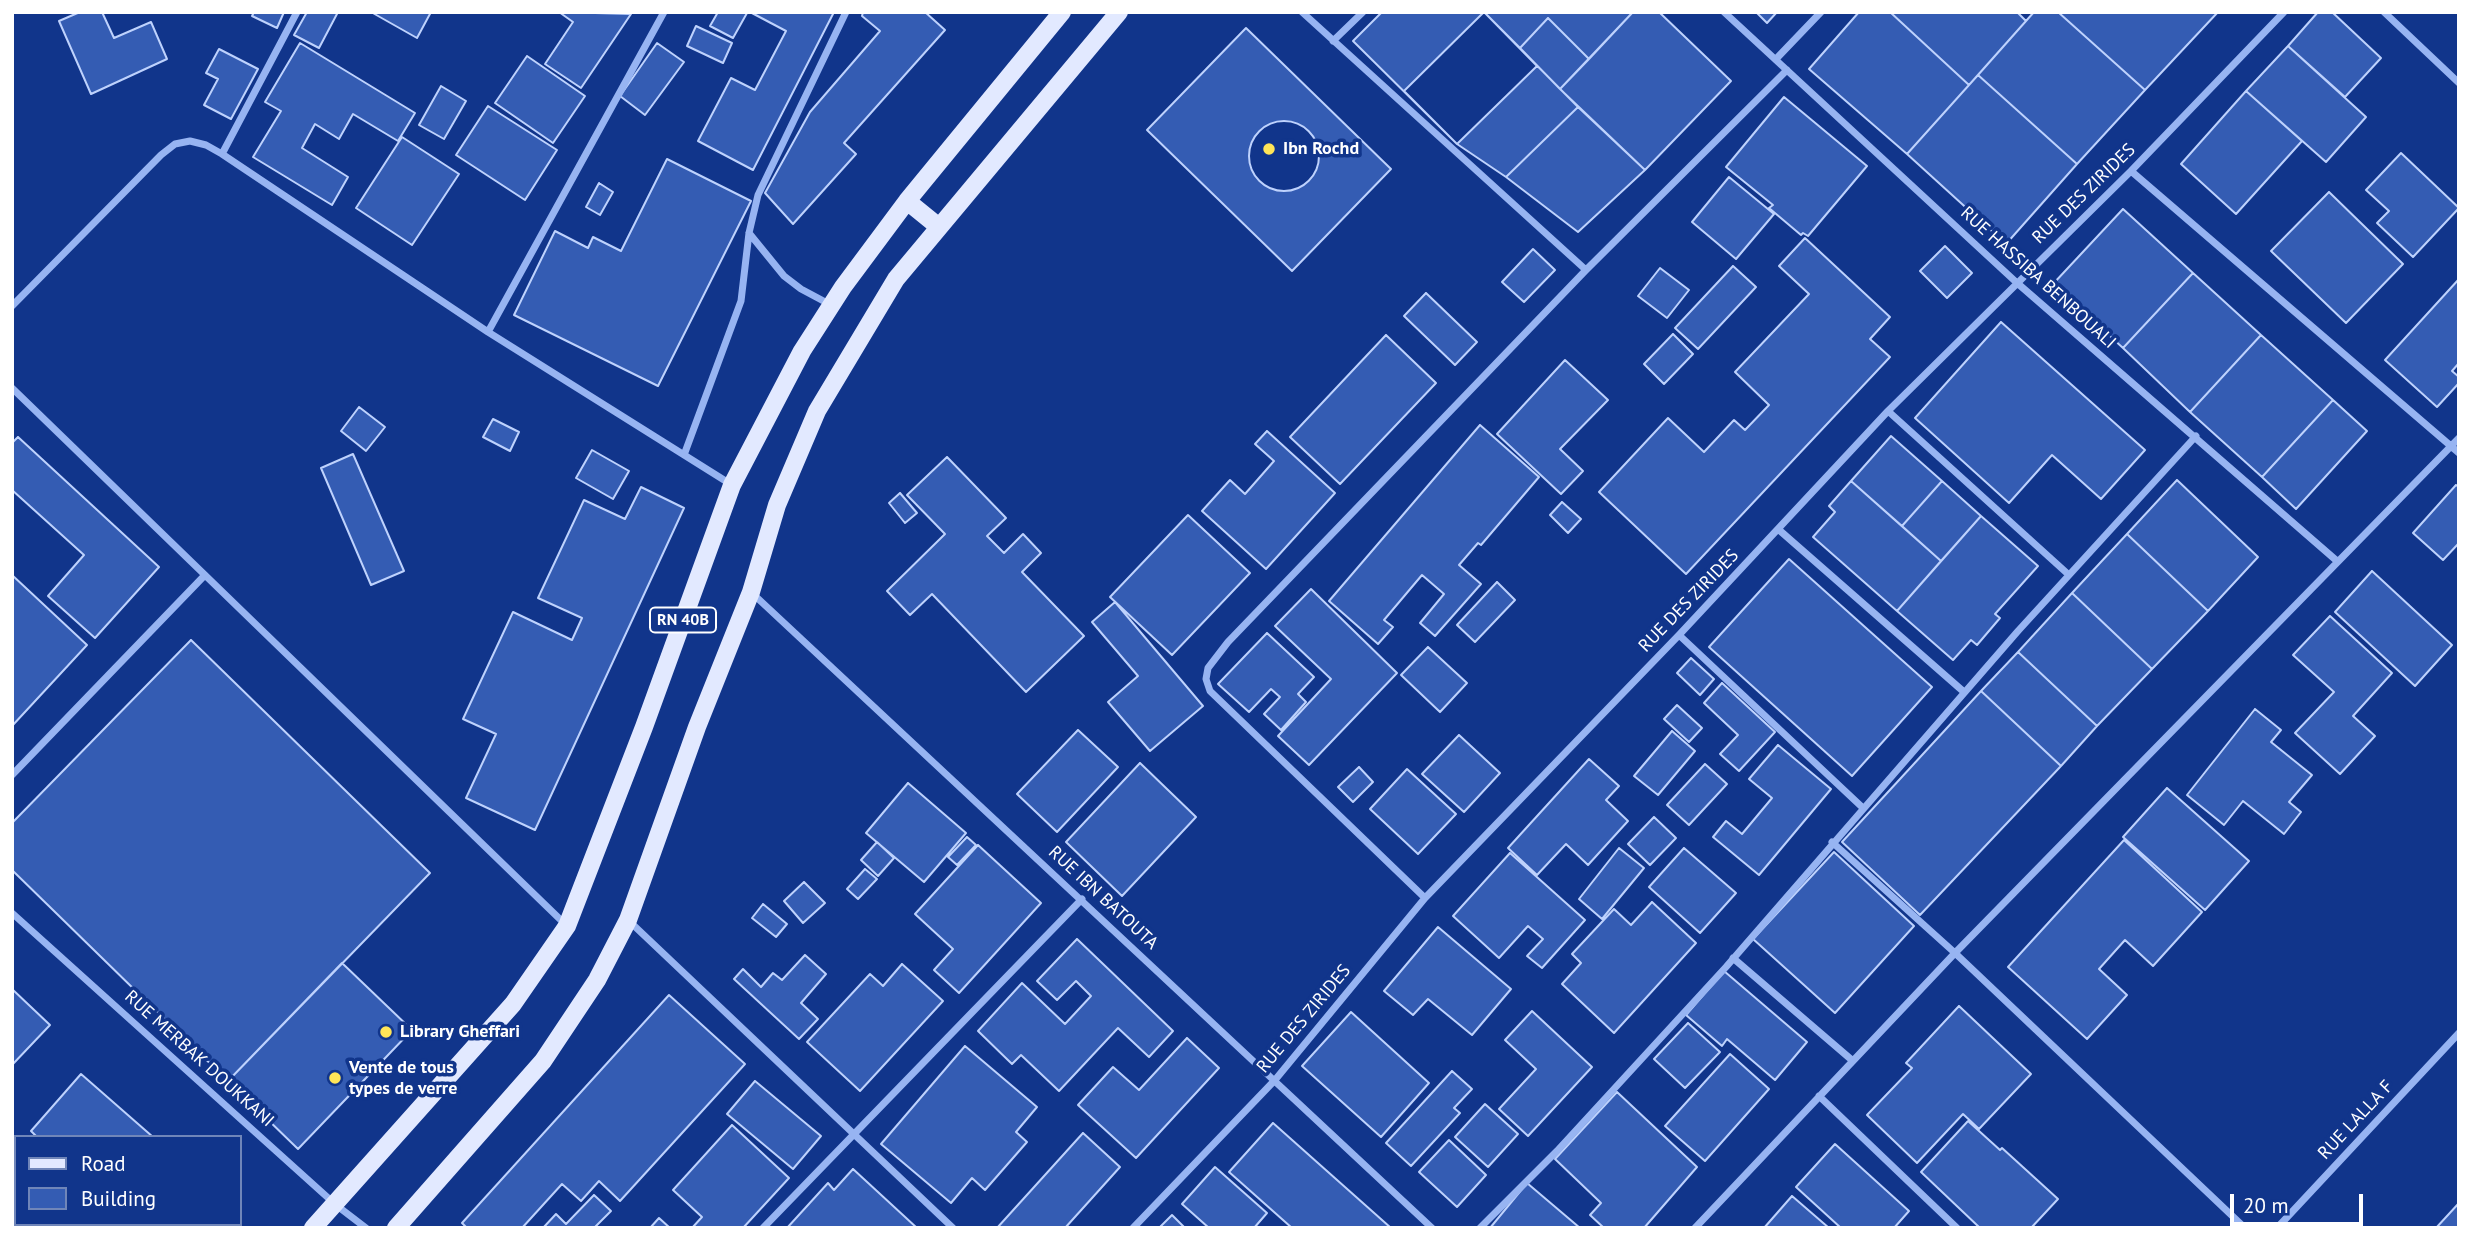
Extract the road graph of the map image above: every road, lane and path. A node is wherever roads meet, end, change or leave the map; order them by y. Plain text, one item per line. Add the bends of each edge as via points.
1 (297, 12) edge
2 (664, 12) edge
3 (846, 12) edge
4 (1062, 12) edge
5 (1119, 12) edge
6 (1301, 12) edge
7 (1363, 12) edge
8 (1724, 12) edge
9 (1821, 12) edge
10 (2284, 12) edge
11 (2384, 12) edge
12 (1333, 41) junction
13 (1776, 59) junction
14 (1787, 70) junction
15 (2459, 83) edge
16 (222, 154) junction
17 (2131, 171) junction
18 (907, 201) junction
19 (939, 227) junction
20 (749, 233) junction
21 (1586, 270) junction
22 (2016, 282) junction
23 (831, 305) junction
24 (12, 306) edge
25 (488, 332) junction
26 (12, 388) edge
27 (1888, 411) junction
28 (2196, 436) junction
29 (2459, 438) edge
30 (2451, 446) junction
31 (2459, 453) edge
32 (684, 456) junction
33 (732, 485) junction
34 (1779, 529) junction
35 (2337, 562) junction
36 (205, 575) junction
37 (2069, 575) junction
38 (751, 592) junction
39 (1679, 635) junction
40 (1964, 692) junction
41 (12, 775) edge
42 (1863, 808) junction
43 (1832, 842) junction
44 (1425, 898) junction
45 (1082, 900) junction
46 (12, 913) edge
47 (628, 920) junction
48 (567, 926) junction
49 (1955, 953) junction
50 (1733, 958) junction
51 (2459, 1033) edge
52 (1853, 1061) junction
53 (1275, 1080) junction
54 (1819, 1096) junction
55 (855, 1134) junction
56 (336, 1205) junction
57 (1697, 1227) edge
58 (313, 1228) edge
59 (366, 1228) edge
60 (396, 1228) edge
61 (763, 1228) edge
62 (953, 1228) edge
63 (1133, 1228) edge
64 (1432, 1228) edge
65 (1480, 1228) edge
66 (1957, 1228) edge
67 (2245, 1228) edge
68 (2277, 1228) edge

1 - 16 street
2 - 25 street
3 - 20 street via 758,195
4 - 18 main road, RN 40B
5 - 19 main road, RN 40B
6 - 12 street
7 - 12 street
8 - 13 street, RUE HASSIBA BENBOUALI
9 - 13 street
10 - 17 street, RUE DES ZIRIDES
11 - 15 street
12 - 21 street
13 - 14 street, RUE HASSIBA BENBOUALI
14 - 21 street
14 - 22 street, RUE HASSIBA BENBOUALI
16 - 24 street via 190,141 175,144
16 - 25 street
17 - 22 street, RUE DES ZIRIDES
17 - 30 street
18 - 19 main road
18 - 23 main road, RN 40B
19 - 38 main road, RN 40B via 896,279 817,411 777,505
20 - 23 street via 784,276
20 - 32 street via 741,301
21 - 44 street via 1208,668 1210,691
22 - 27 street, RUE DES ZIRIDES
22 - 28 street, RUE HASSIBA BENBOUALI
23 - 33 main road, RN 40B
25 - 32 street
26 - 36 street
27 - 34 street, RUE DES ZIRIDES
27 - 37 street
28 - 35 street, RUE HASSIBA BENBOUALI
28 - 37 street
29 - 30 street
30 - 31 street
30 - 35 street
32 - 33 street
33 - 48 main road, RN 40B
34 - 39 street, RUE DES ZIRIDES
34 - 40 street
35 - 49 street
36 - 41 street
36 - 48 street
37 - 40 street
38 - 45 street, RUE IBN BATOUTA
38 - 47 main road, RN 40B
39 - 42 street
39 - 44 street, RUE DES ZIRIDES
40 - 42 street
42 - 43 street
43 - 49 street
43 - 50 street
44 - 53 street, RUE DES ZIRIDES
45 - 53 street, RUE IBN BATOUTA
45 - 55 street
46 - 56 street, RUE MERBAK DOUKKANI
47 - 55 street
47 - 60 main road, RN 40B via 597,980 543,1061
48 - 56 main road, RN 40B via 513,1004
49 - 52 street
49 - 67 street
50 - 52 street
50 - 65 street via 1557,1151
51 - 68 street, RUE LALLA F
52 - 54 street
53 - 63 street, RUE DES ZIRIDES
53 - 64 street, RUE IBN BATOUTA
54 - 57 street
54 - 66 street
55 - 61 street
55 - 62 street
56 - 58 main road, RN 40B
56 - 59 street, RUE MERBAK DOUKKANI

